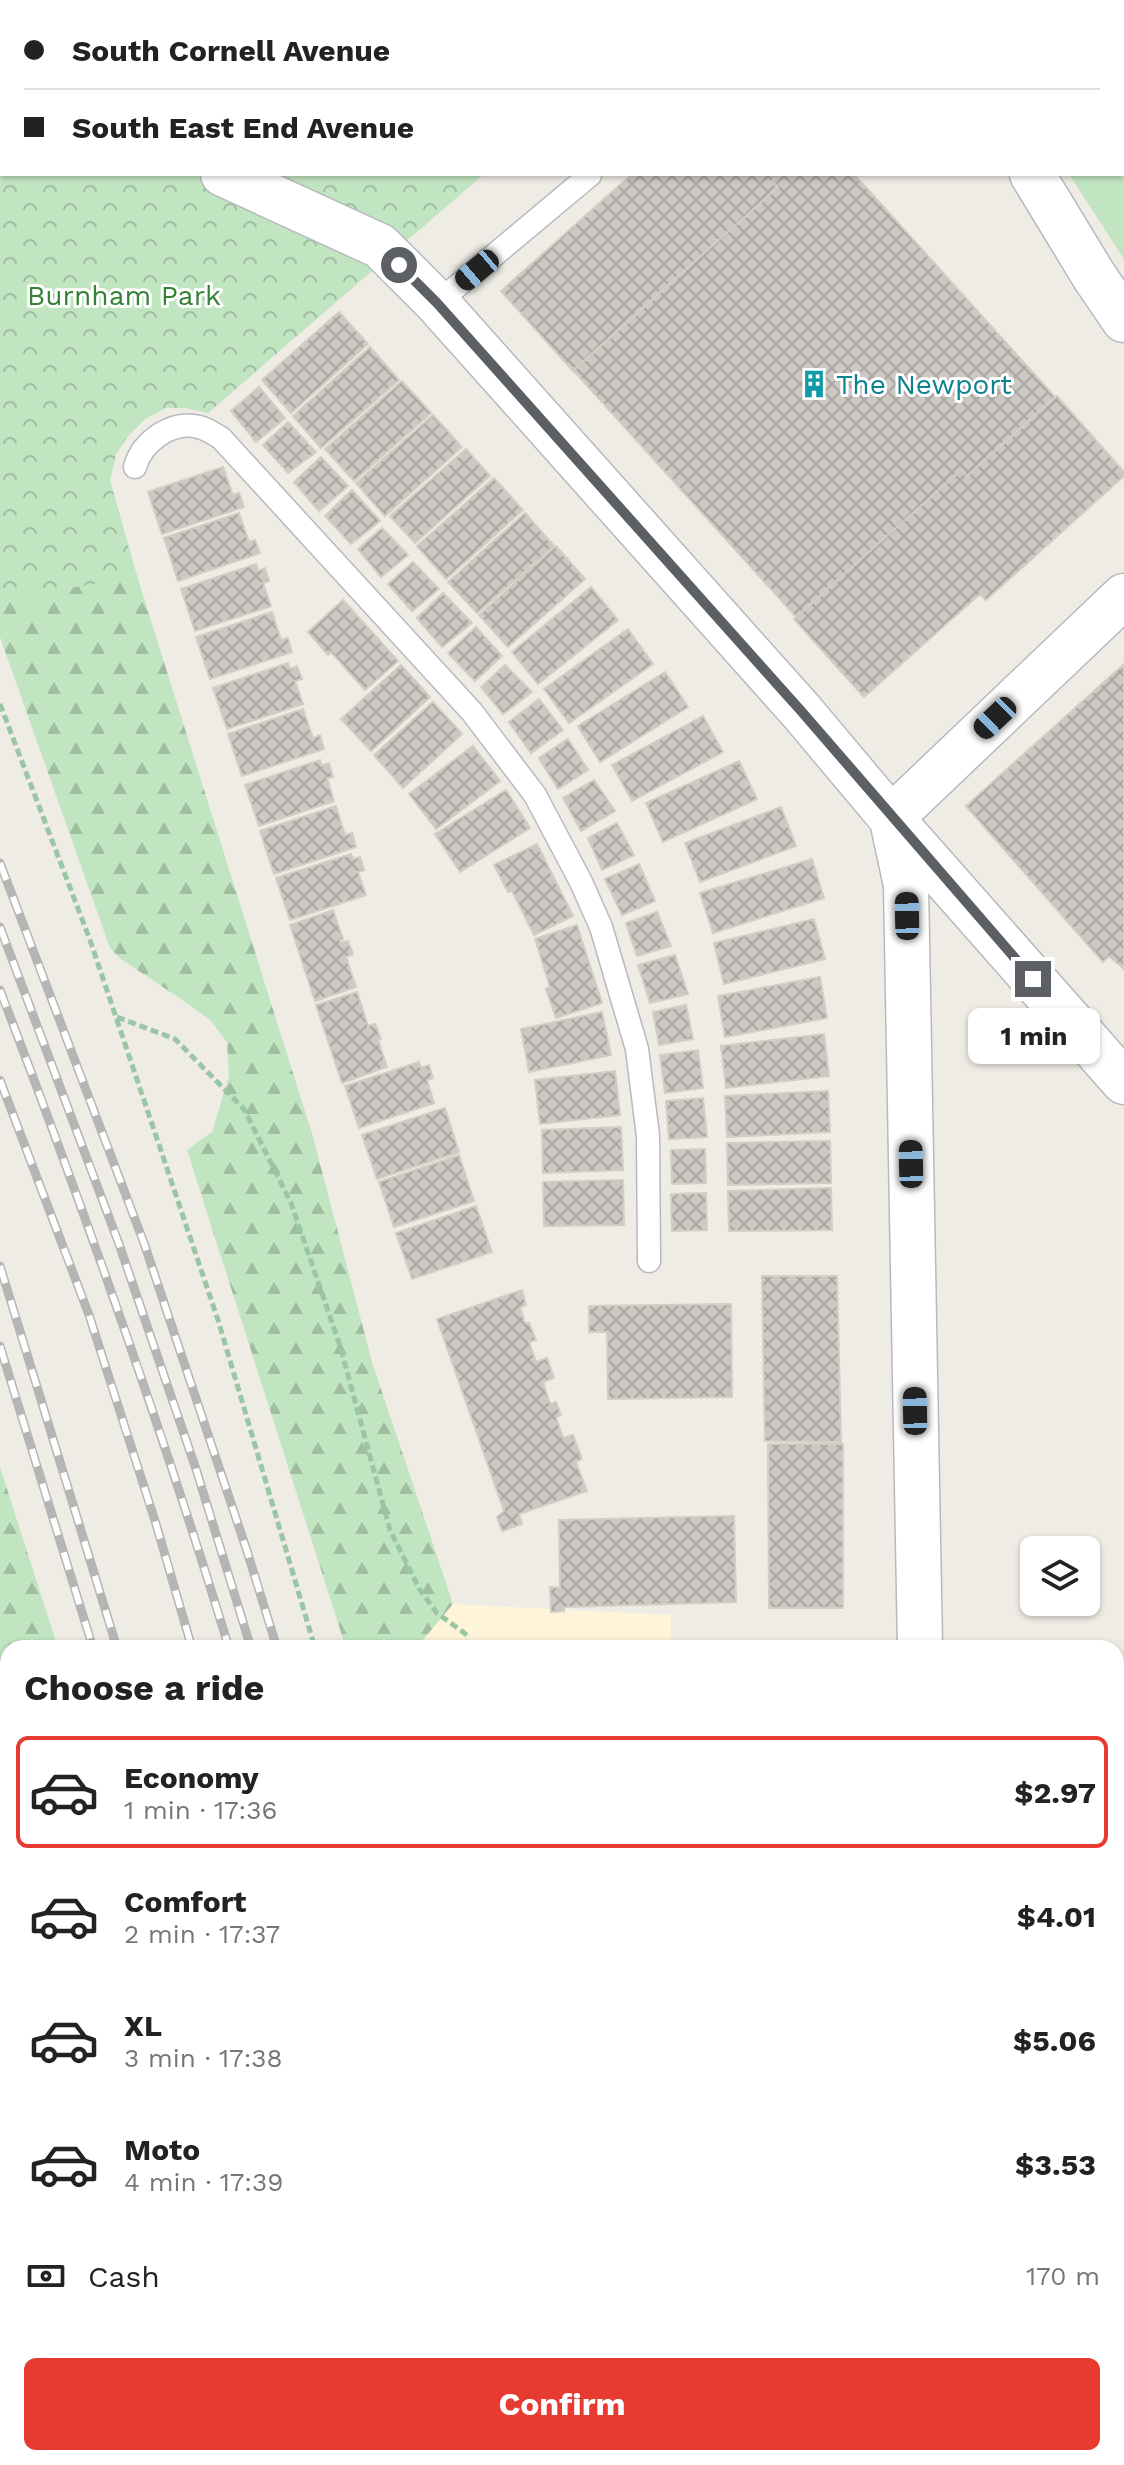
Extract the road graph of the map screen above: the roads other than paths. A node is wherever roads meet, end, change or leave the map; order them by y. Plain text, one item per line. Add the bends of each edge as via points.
1 (227, 176) edge
2 (589, 176) edge
3 (1033, 176) edge
4 (437, 303) junction
5 (1124, 320) edge
6 (135, 467) dead end
7 (1124, 596) edge
8 (891, 818) junction
9 (1124, 1082) edge
10 (649, 1261) dead end
11 (920, 1640) edge

1 - 4 street via 380,246
2 - 4 lane
3 - 5 street
4 - 8 street
6 - 10 lane via 144,447 178,427 202,427 221,438 472,712 535,795 601,927 637,1049 648,1136
7 - 8 street
8 - 9 street
8 - 11 street via 906,885

